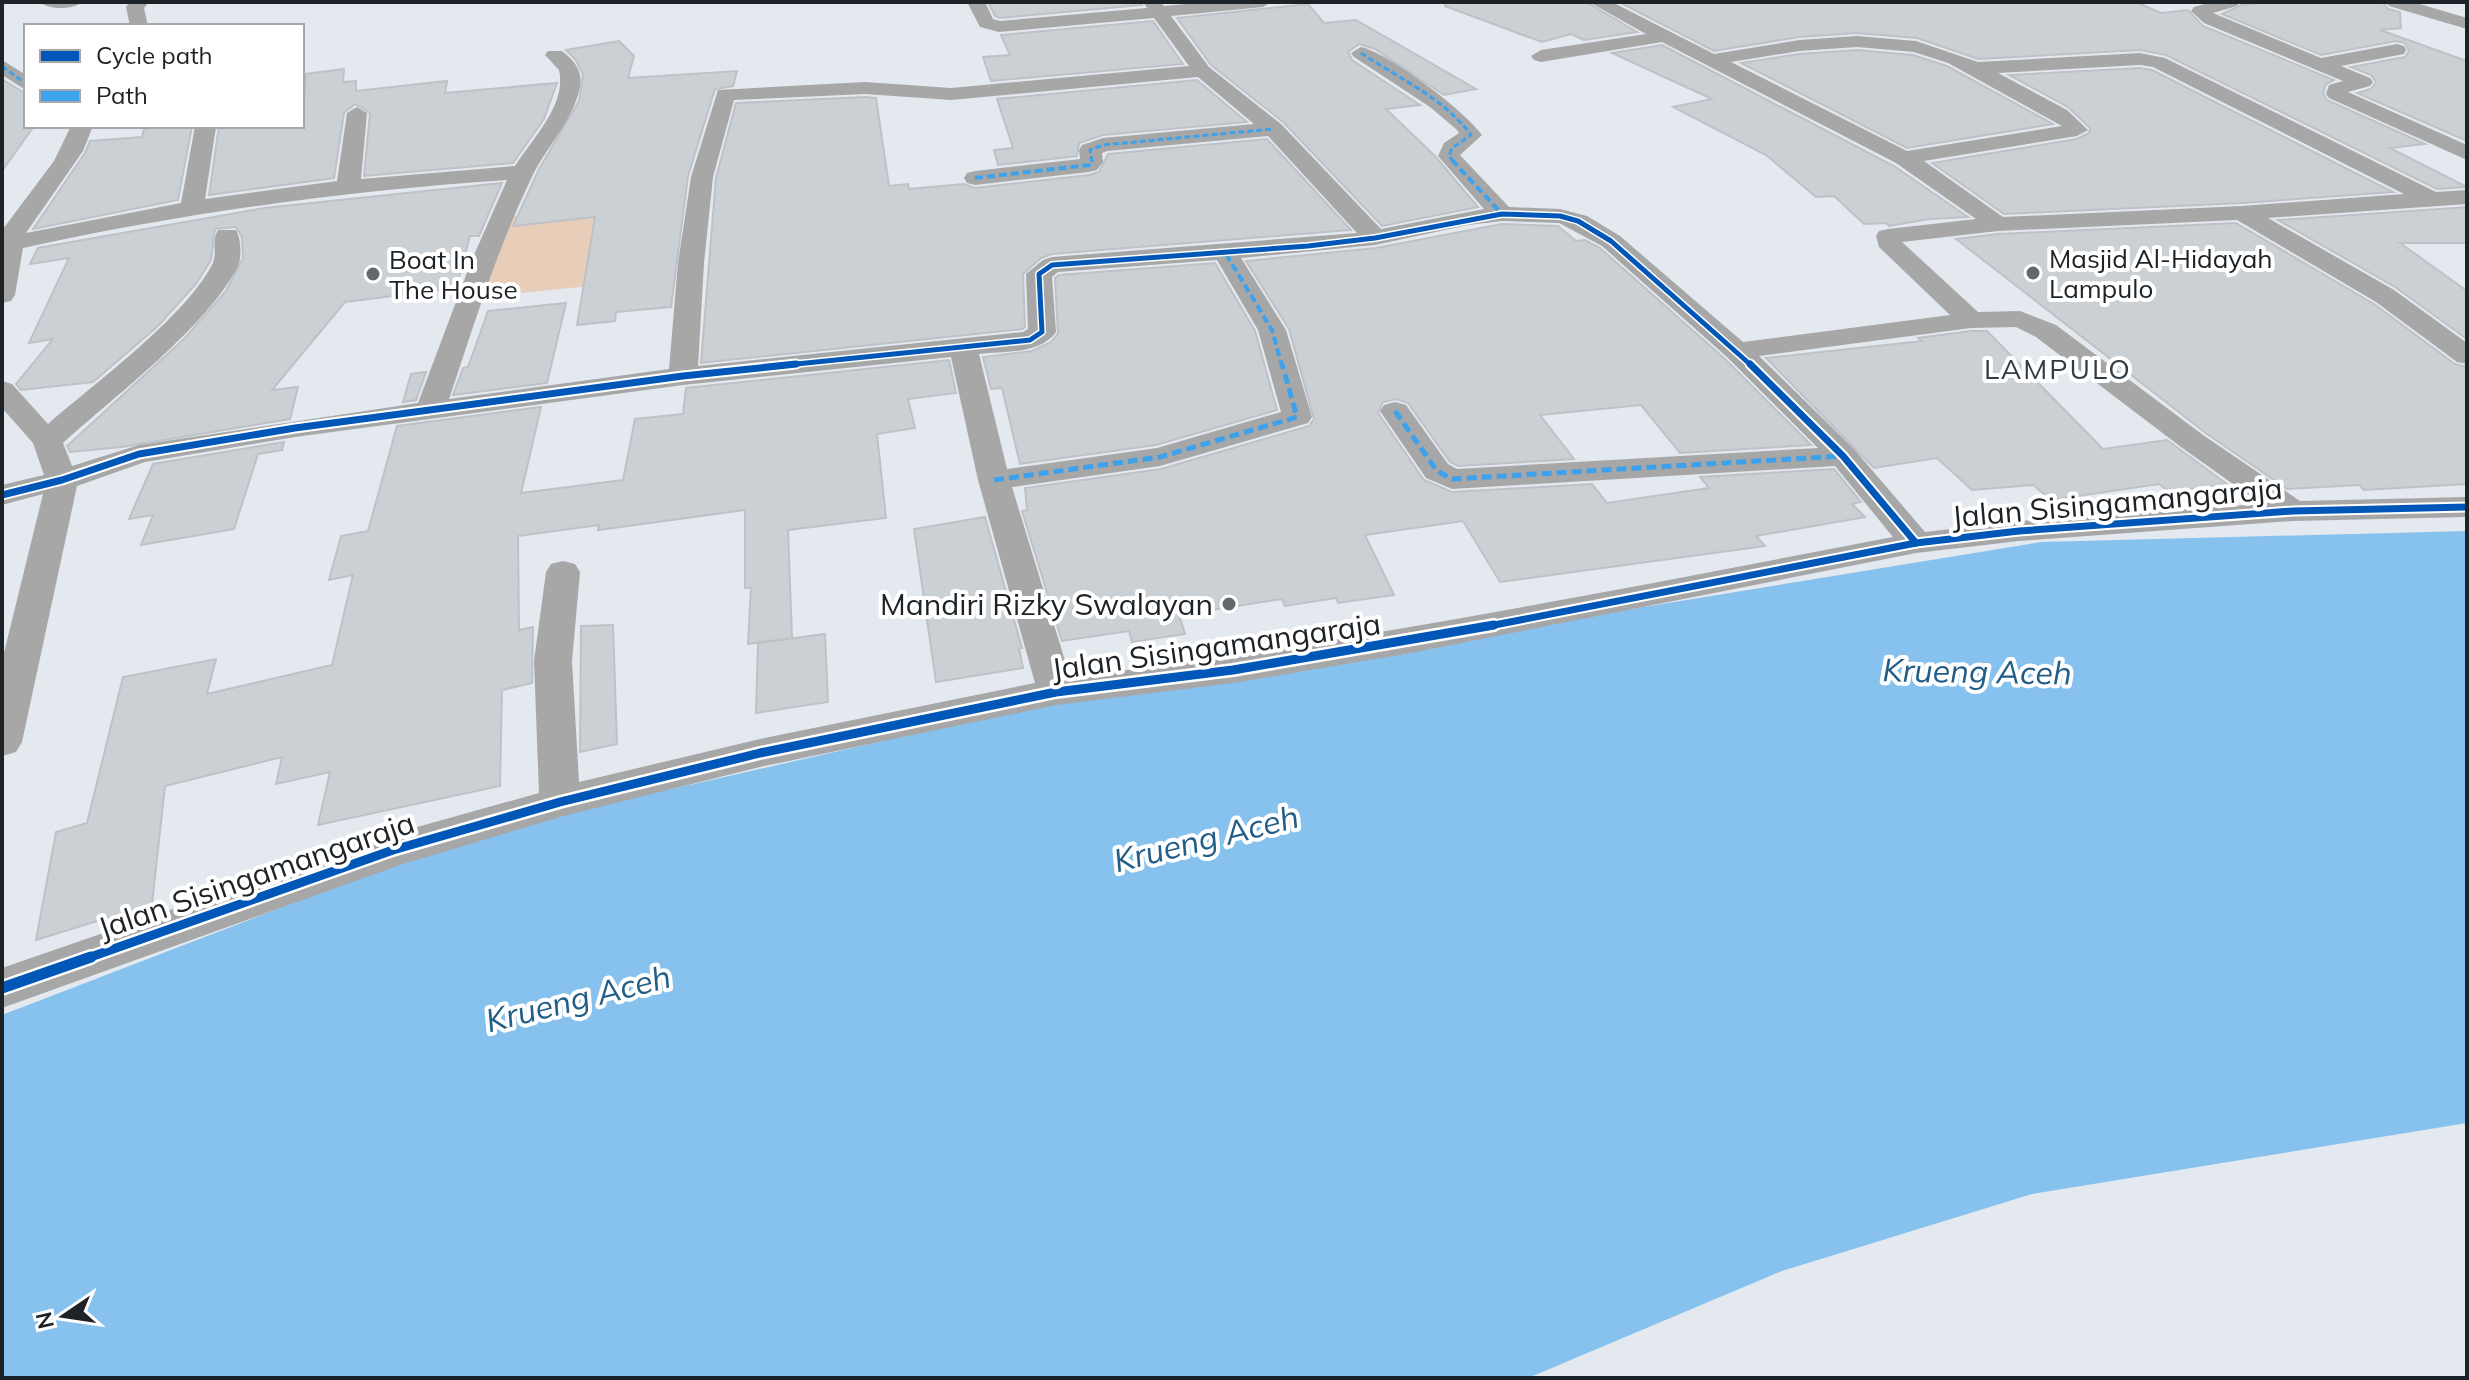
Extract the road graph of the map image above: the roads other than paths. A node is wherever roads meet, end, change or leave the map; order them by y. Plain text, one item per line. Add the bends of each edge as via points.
1 (49, 2) edge
2 (73, 2) edge
3 (140, 2) edge
4 (976, 2) edge
5 (1263, 2) edge
6 (1598, 2) edge
7 (2231, 2) edge
8 (2395, 2) edge
9 (1156, 6) edge
10 (139, 24) edge
11 (2467, 24) edge
12 (1665, 36) junction
13 (2397, 50) dead end
14 (1361, 53) dead end
15 (555, 55) dead end
16 (1541, 56) dead end
17 (1710, 60) junction
18 (2319, 64) junction
19 (2, 66) edge
20 (1975, 68) junction
21 (1202, 71) junction
22 (24, 83) edge
23 (24, 86) edge
24 (2, 91) edge
25 (357, 113) dead end
26 (81, 128) edge
27 (205, 128) edge
28 (1273, 129) junction
29 (2467, 153) edge
30 (1904, 158) junction
31 (523, 172) junction
32 (975, 178) dead end
33 (348, 188) junction
34 (2467, 197) edge
35 (2433, 201) junction
36 (192, 208) junction
37 (2242, 213) junction
38 (1502, 214) junction
39 (2467, 219) edge
40 (1998, 224) junction
41 (227, 235) dead end
42 (1375, 238) junction
43 (8, 246) edge
44 (1226, 254) junction
45 (2, 295) edge
46 (1971, 320) junction
47 (963, 347) junction
48 (1737, 351) junction
49 (2467, 356) edge
50 (683, 376) junction
51 (2, 390) edge
52 (430, 410) junction
53 (1395, 411) dead end
54 (47, 441) junction
55 (1843, 456) junction
56 (62, 480) junction
57 (994, 480) junction
58 (2, 495) edge
59 (2467, 507) edge
60 (2293, 511) junction
61 (1916, 543) junction
62 (563, 572) dead end
63 (1056, 692) junction
64 (2, 742) edge
65 (560, 802) junction
66 (2, 988) edge

1 - 2 street
3 - 10 street via 135,7
4 - 9 street via 986,23 999,27
5 - 9 street
6 - 12 street
7 - 18 street via 2200,11
8 - 11 street
9 - 21 street
12 - 16 street
12 - 17 street
13 - 18 street
14 - 38 street via 1469,130 1471,135 1449,156
15 - 31 street via 568,64 571,87 553,128
17 - 20 street via 1855,39 1925,49
17 - 30 street
18 - 29 street via 2363,82 2336,89 2336,94
19 - 22 street
20 - 30 street via 2077,130
20 - 35 street via 2158,62
21 - 28 street
21 - 50 street via 951,94 865,88 725,94 702,177
23 - 24 street
25 - 33 street
26 - 43 street
27 - 36 street
28 - 32 street via 1103,145 1090,150 1089,165
28 - 42 street
30 - 40 street
31 - 33 street
31 - 52 street via 478,272
33 - 36 street
34 - 35 street
35 - 37 street
35 - 39 street
36 - 43 street
37 - 40 street
37 - 49 street via 2385,296
38 - 42 street
38 - 48 street via 1560,216 1593,229
40 - 46 street via 1888,236 1888,242
41 - 54 street via 227,263 191,313
42 - 44 street
43 - 45 street
44 - 47 street via 1052,265 1039,274 1040,336
44 - 57 street via 1272,330 1297,417 1160,457
46 - 48 street
46 - 60 street via 2033,323
47 - 50 street
47 - 57 street
48 - 55 street
50 - 52 street
51 - 54 street
52 - 56 street via 139,454
53 - 55 street via 1437,471 1452,479
54 - 56 street
55 - 61 street
56 - 58 street
56 - 64 street
57 - 63 street
59 - 60 street, Jalan Sisingamangaraja
60 - 61 street, Jalan Sisingamangaraja
61 - 63 street, Jalan Sisingamangaraja via 1411,641
62 - 65 street via 553,661
63 - 65 street, Jalan Sisingamangaraja via 760,753
65 - 66 street, Jalan Sisingamangaraja via 393,850

